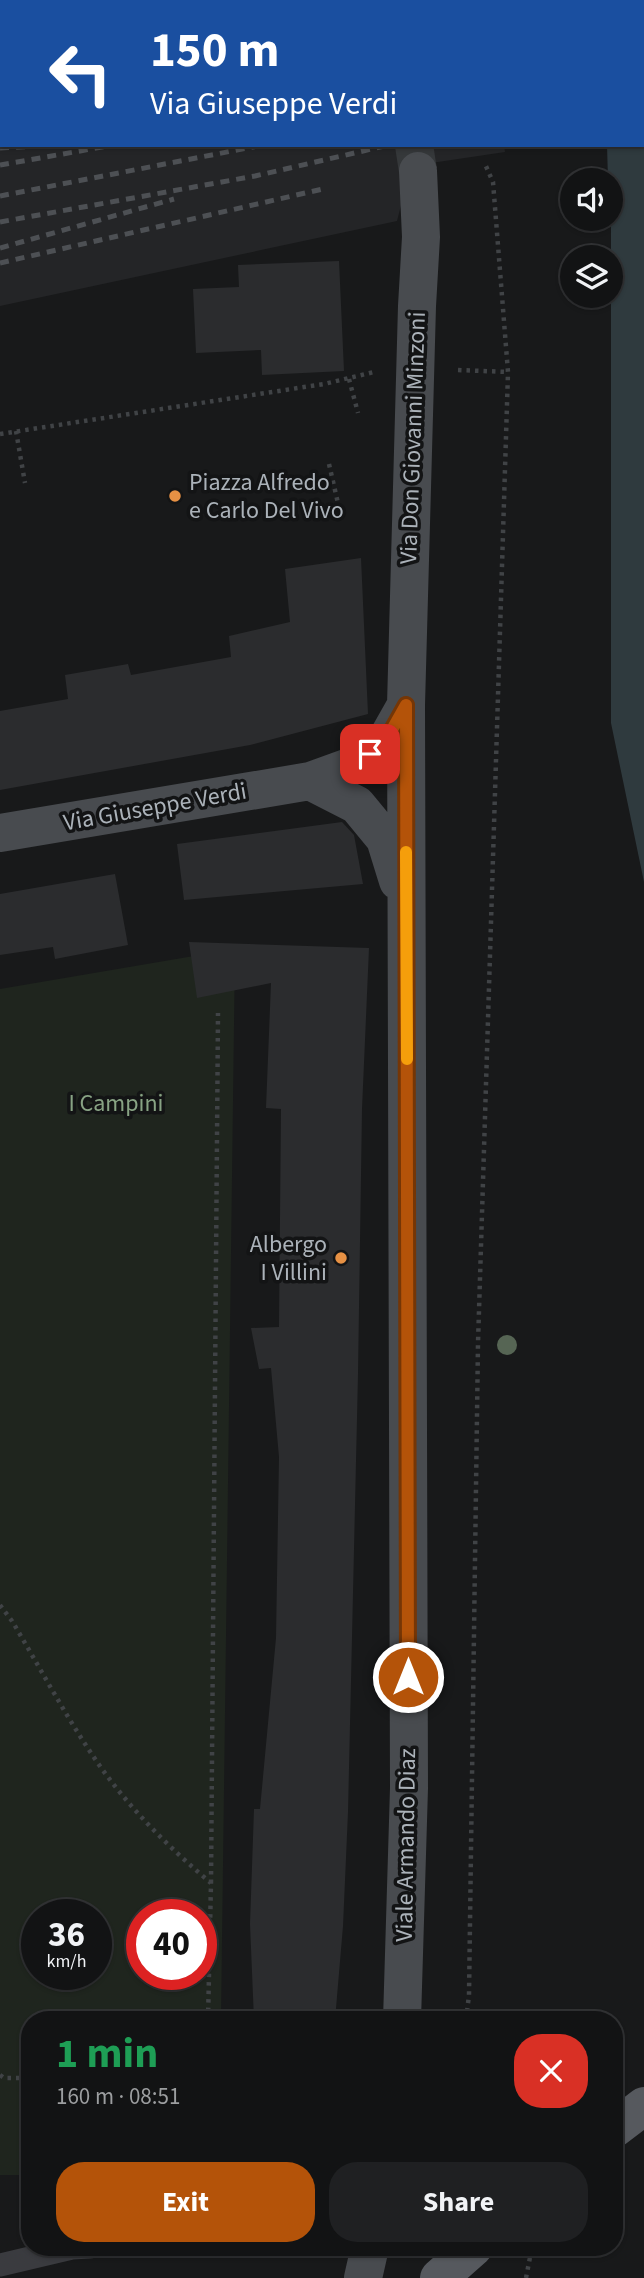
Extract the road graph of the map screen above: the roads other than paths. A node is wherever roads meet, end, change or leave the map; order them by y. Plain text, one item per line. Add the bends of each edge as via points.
1 (418, 171) tunnel mouth
2 (406, 705) junction
3 (310, 781) junction
4 (0, 833) edge
5 (407, 906) junction
6 (402, 2011) edge
7 (644, 2106) edge
8 (623, 2122) edge
9 (36, 2256) edge
10 (368, 2256) edge
11 (464, 2256) edge
12 (0, 2264) edge
13 (363, 2278) edge
14 (439, 2278) edge

1 - 2 street, Via Don Giovanni Minzoni via 421,237
2 - 3 street, Via Giuseppe Verdi via 384,744 357,764
2 - 5 street, Viale Armando Diaz
3 - 4 street, Via Giuseppe Verdi
3 - 5 street via 357,805 385,839
5 - 6 street, Viale Armando Diaz via 409,1788
7 - 8 main road
9 - 12 lane
10 - 13 street
11 - 14 main road

